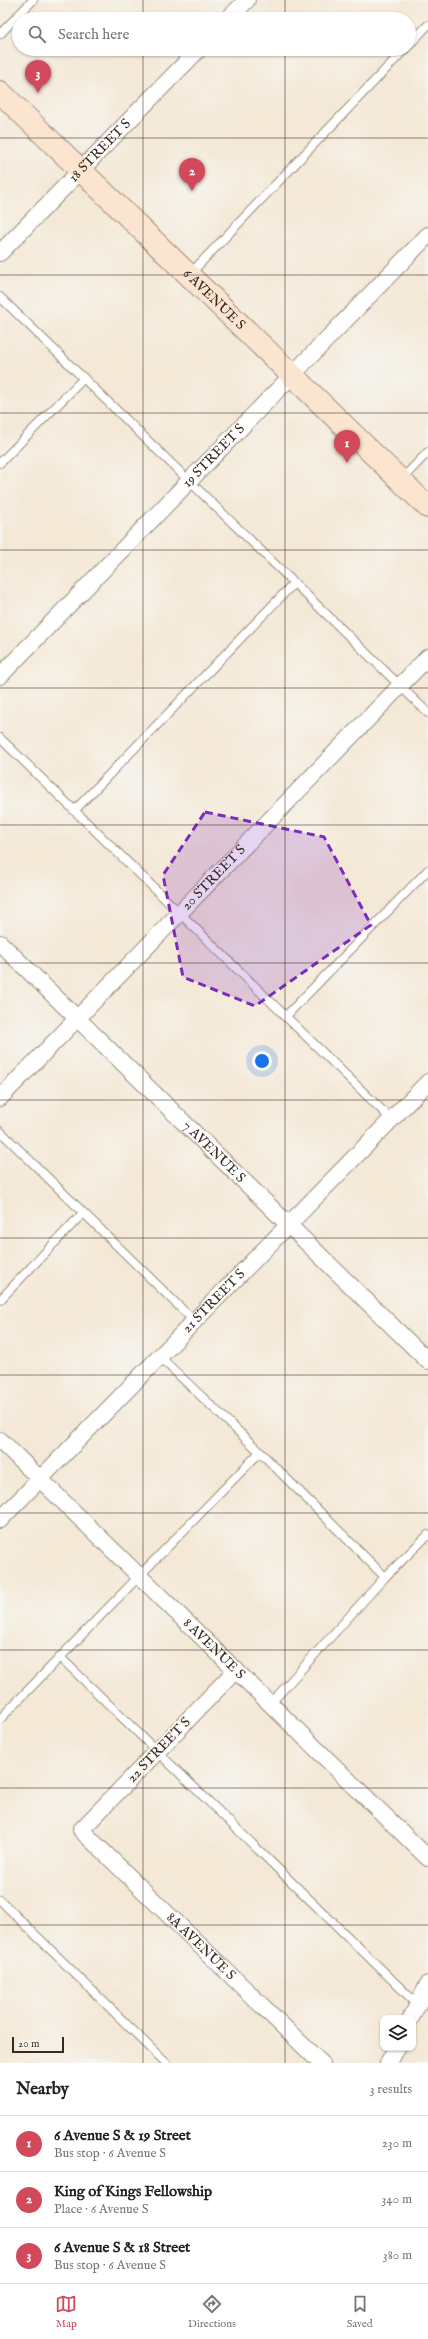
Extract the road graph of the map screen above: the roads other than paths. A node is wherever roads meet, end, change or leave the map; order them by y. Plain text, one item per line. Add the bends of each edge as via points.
1 (33, 0) edge
2 (247, 0) edge
3 (21, 12) edge
4 (235, 12) edge
5 (12, 22) edge
6 (428, 25) edge
7 (0, 34) edge
8 (416, 38) edge
9 (192, 56) edge
10 (398, 56) edge
11 (0, 92) edge
12 (82, 171) junction
13 (428, 235) edge
14 (0, 253) edge
15 (189, 275) junction
16 (0, 297) edge
17 (291, 375) junction
18 (84, 378) junction
19 (428, 452) edge
20 (0, 463) edge
21 (188, 481) junction
22 (401, 481) junction
23 (428, 507) edge
24 (294, 583) junction
25 (428, 657) edge
26 (0, 676) edge
27 (400, 686) junction
28 (428, 713) edge
29 (0, 738) edge
30 (74, 811) junction
31 (428, 870) edge
32 (180, 914) junction
33 (0, 943) edge
34 (285, 1017) junction
35 (78, 1020) junction
36 (428, 1082) edge
37 (0, 1098) edge
38 (391, 1119) junction
39 (0, 1131) edge
40 (83, 1213) junction
41 (288, 1225) junction
42 (0, 1300) edge
43 (194, 1321) junction
44 (160, 1357) junction
45 (428, 1361) edge
46 (0, 1440) edge
47 (260, 1452) junction
48 (40, 1479) junction
49 (0, 1520) edge
50 (428, 1535) edge
51 (138, 1575) junction
52 (385, 1577) junction
53 (60, 1657) junction
54 (236, 1670) junction
55 (270, 1704) junction
56 (0, 1719) edge
57 (157, 1752) junction
58 (81, 1830) joint
59 (428, 1858) edge
60 (0, 1900) edge
61 (428, 1984) edge
62 (414, 2011) edge
63 (394, 2051) edge
64 (166, 2063) edge
65 (321, 2063) edge
66 (388, 2063) edge

1 - 3 lane
2 - 4 street
5 - 7 lane
6 - 8 lane
9 - 12 street, 18 STREET S
10 - 15 lane
11 - 12 main road, 6 AVENUE S
12 - 14 street, 18 STREET S
12 - 15 main road, 6 AVENUE S
13 - 17 street, 19 STREET S
15 - 17 main road, 6 AVENUE S
16 - 18 lane
17 - 21 street, 19 STREET S
17 - 22 main road, 6 AVENUE S
18 - 20 lane
18 - 21 lane
19 - 22 lane
21 - 24 lane
21 - 26 street, 19 STREET S
22 - 23 main road, 6 AVENUE S
24 - 27 lane
24 - 30 lane
25 - 27 street, 20 STREET S
27 - 28 lane
27 - 32 street, 20 STREET S
29 - 30 lane
30 - 32 lane
31 - 34 lane
32 - 34 lane
32 - 35 street, 20 STREET S
33 - 35 street, 7 AVENUE S
34 - 38 lane
35 - 37 street, 20 STREET S
35 - 41 street, 7 AVENUE S
36 - 38 street, 21 STREET S
38 - 41 street, 21 STREET S
39 - 40 lane
40 - 42 lane
40 - 43 lane
41 - 43 street, 21 STREET S
41 - 45 street, 7 AVENUE S
43 - 44 street, 21 STREET S
44 - 47 lane
44 - 48 street, 21 STREET S
46 - 48 street, 8 AVENUE S
47 - 51 lane
47 - 52 lane
48 - 49 street, 21 STREET S
48 - 51 street, 8 AVENUE S
50 - 52 lane
51 - 53 lane
51 - 54 street, 8 AVENUE S
52 - 55 lane
53 - 56 lane
53 - 57 lane
54 - 55 street, 8 AVENUE S
54 - 57 street, 22 STREET S
55 - 59 street, 8 AVENUE S
57 - 58 street, 22 STREET S
57 - 62 lane
58 - 65 street, 8A AVENUE S
60 - 64 lane
61 - 62 street
63 - 66 street

